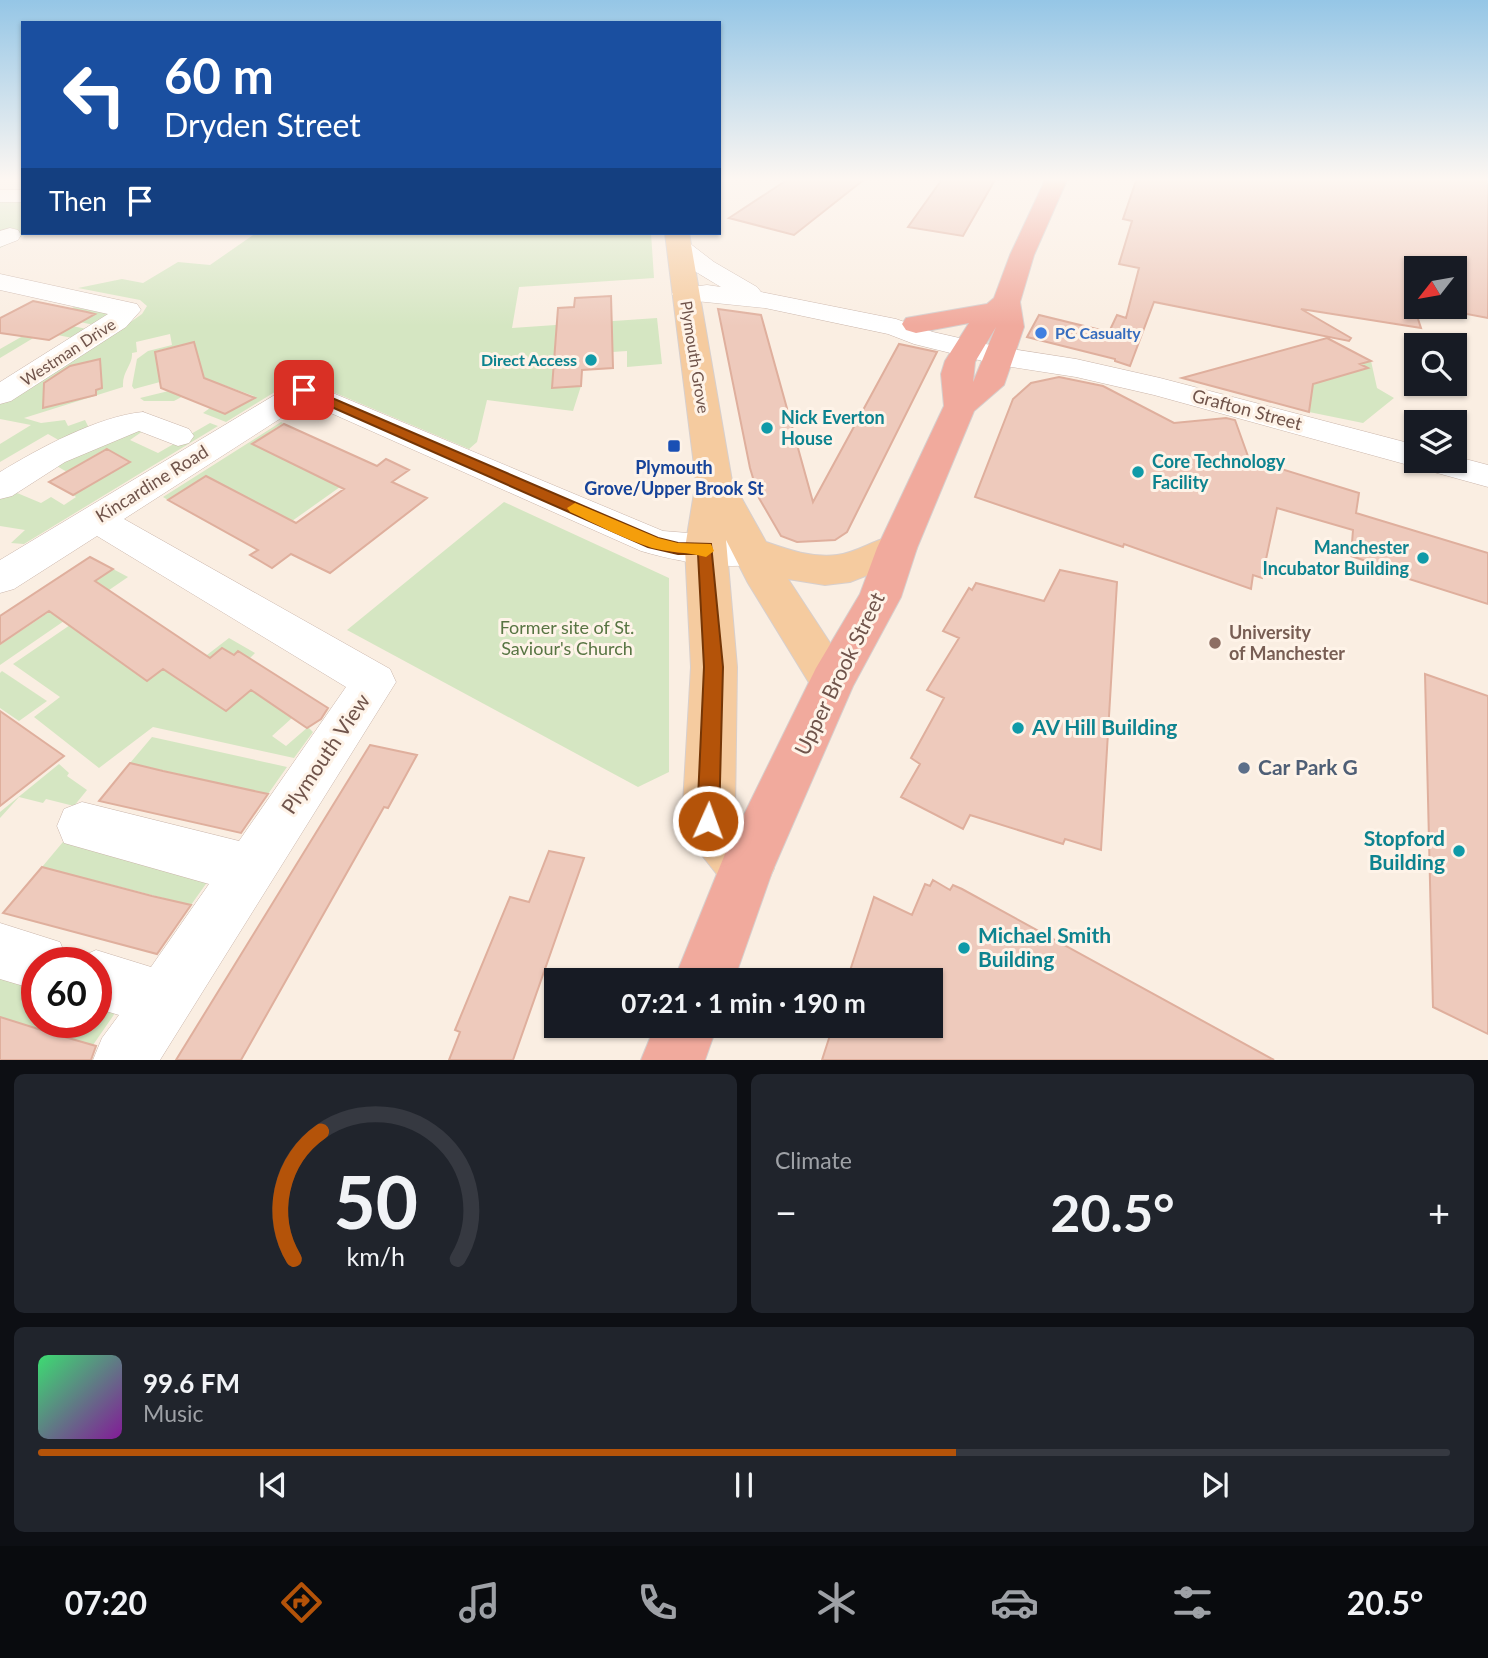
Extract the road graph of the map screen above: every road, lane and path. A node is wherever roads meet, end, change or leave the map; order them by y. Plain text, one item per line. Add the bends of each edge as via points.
1 (1035, 227) edge
2 (678, 240) edge
3 (13, 284) edge
4 (685, 294) junction
5 (0, 299) edge
6 (765, 300) junction
7 (906, 326) junction
8 (992, 333) junction
9 (0, 395) edge
10 (140, 420) dead end
11 (1404, 453) edge
12 (1467, 470) edge
13 (1488, 476) edge
14 (714, 481) junction
15 (0, 488) edge
16 (96, 519) junction
17 (705, 548) junction
18 (897, 548) junction
19 (751, 552) junction
20 (0, 579) edge
21 (832, 681) junction
22 (82, 826) dead end
23 (229, 863) dead end
24 (746, 868) junction
25 (0, 951) edge
26 (21, 957) edge
27 (708, 968) edge
28 (681, 1038) edge
29 (124, 1059) edge
30 (673, 1059) edge

1 - 8 highway, Upper Brook Street
2 - 4 main road, Plymouth Grove
2 - 6 street via 705,267
3 - 5 street
3 - 9 street, Westman Drive via 128,310
4 - 6 street
4 - 14 main road, Plymouth Grove
6 - 7 street, Grafton Street
7 - 8 highway
7 - 8 street, Grafton Street
8 - 11 street, Grafton Street via 1076,368
8 - 18 highway, Upper Brook Street via 988,385 960,406
10 - 15 street via 42,460
12 - 13 street
14 - 17 main road, Plymouth Grove
14 - 19 main road, Plymouth Grove
16 - 17 street, Kincardine Road via 304,390 654,542 678,549
16 - 20 street, Kincardine Road
16 - 29 street, Plymouth View via 374,682
17 - 19 street
17 - 24 main road, Plymouth Grove via 714,667 708,821
18 - 19 main road via 847,568 816,570
18 - 21 highway, Upper Brook Street via 880,597
19 - 21 main road, Plymouth Grove
21 - 24 highway, Upper Brook Street
22 - 23 street
24 - 27 highway, Upper Brook Street
25 - 26 street
28 - 30 highway

